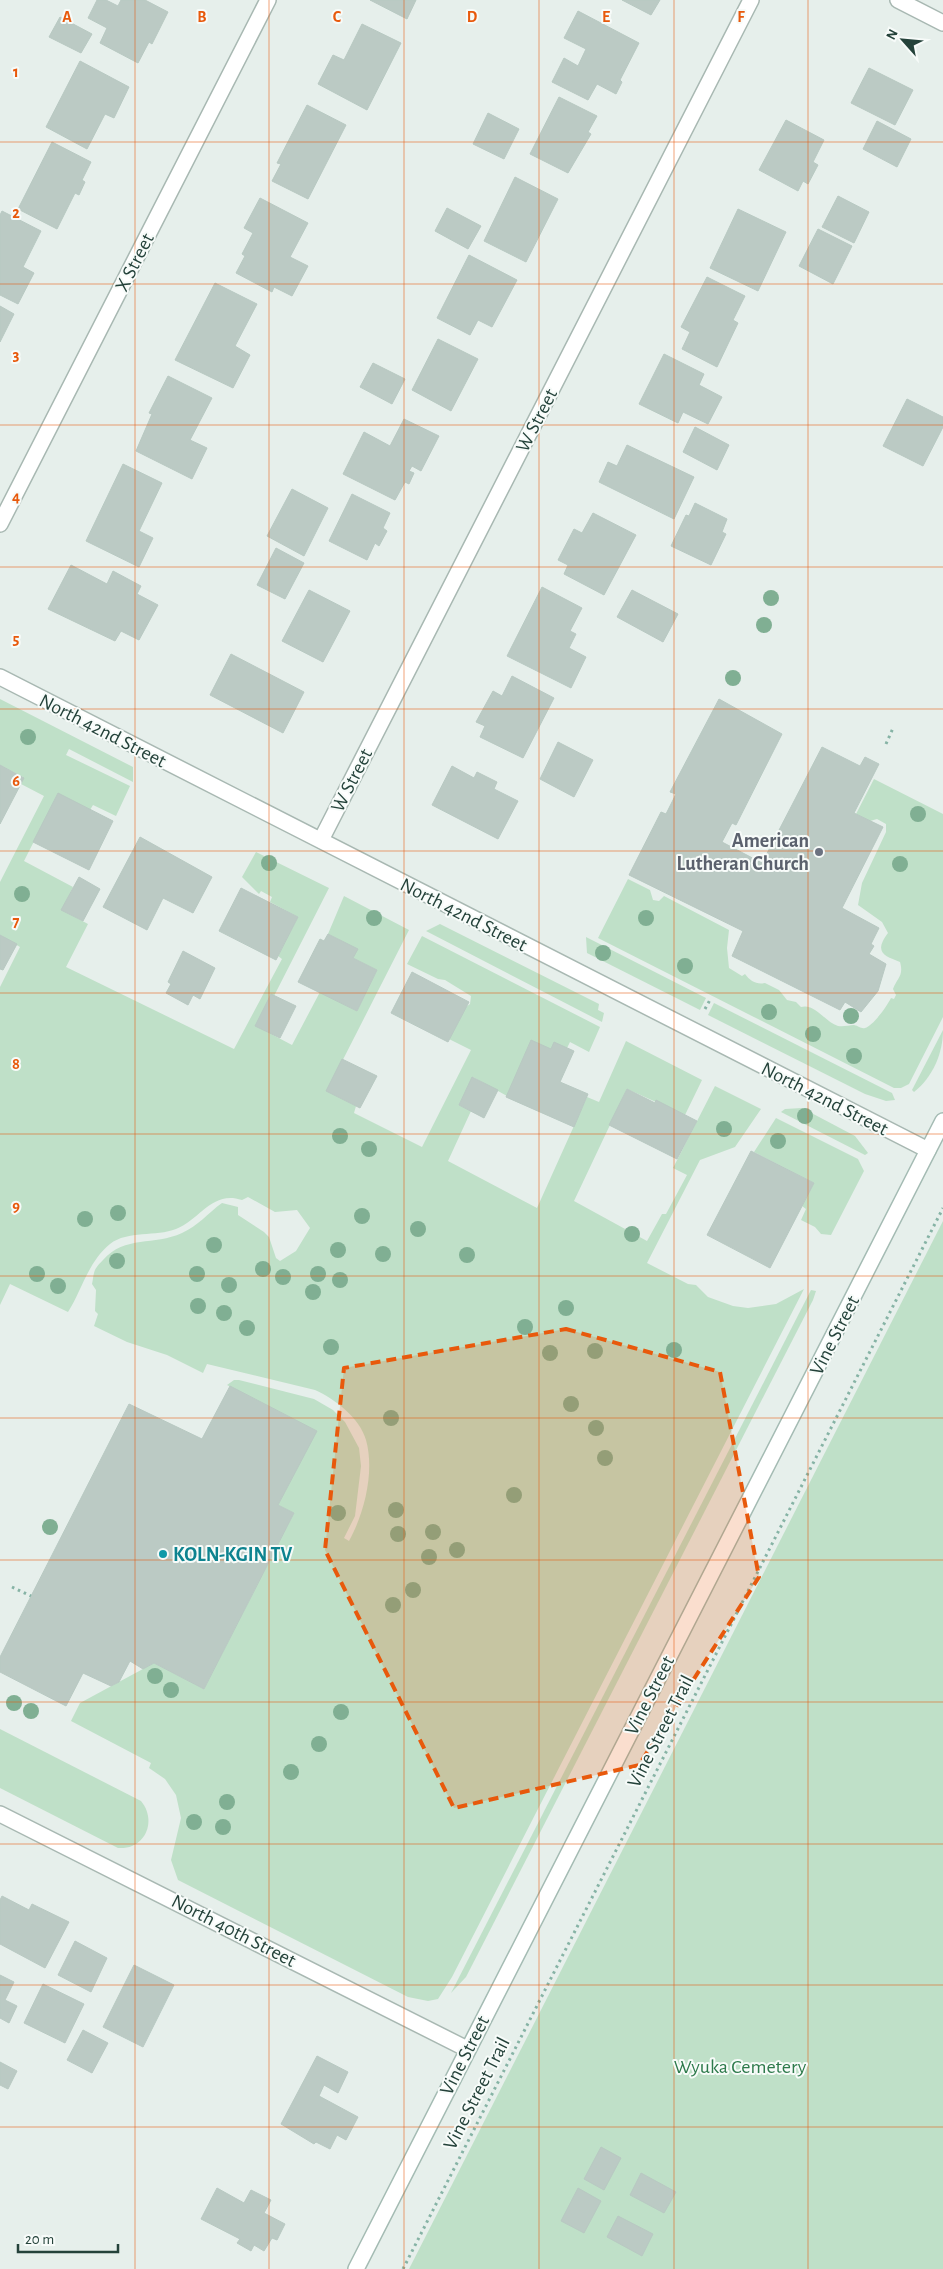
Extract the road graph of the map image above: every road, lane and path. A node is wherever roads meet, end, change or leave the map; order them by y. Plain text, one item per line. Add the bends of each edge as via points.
1 (268, 0) edge
2 (751, 0) edge
3 (898, 0) edge
4 (943, 23) edge
5 (0, 524) edge
6 (0, 678) edge
7 (893, 728) dead end
8 (886, 744) dead end
9 (321, 840) junction
10 (711, 998) dead end
11 (704, 1012) dead end
12 (943, 1121) edge
13 (928, 1150) junction
14 (943, 1208) edge
15 (12, 1587) dead end
16 (31, 1596) dead end
17 (0, 1814) edge
18 (467, 2049) junction
19 (356, 2269) edge
20 (403, 2269) edge

1 - 5 street, X Street
2 - 9 street, W Street
3 - 4 street
6 - 9 street, North 42nd Street
7 - 8 path
9 - 13 street, North 42nd Street
10 - 11 path
12 - 13 street, Vine Street
13 - 18 street, Vine Street
14 - 20 path, Vine Street Trail
15 - 16 path
17 - 18 street, North 40th Street
18 - 19 street, Vine Street

